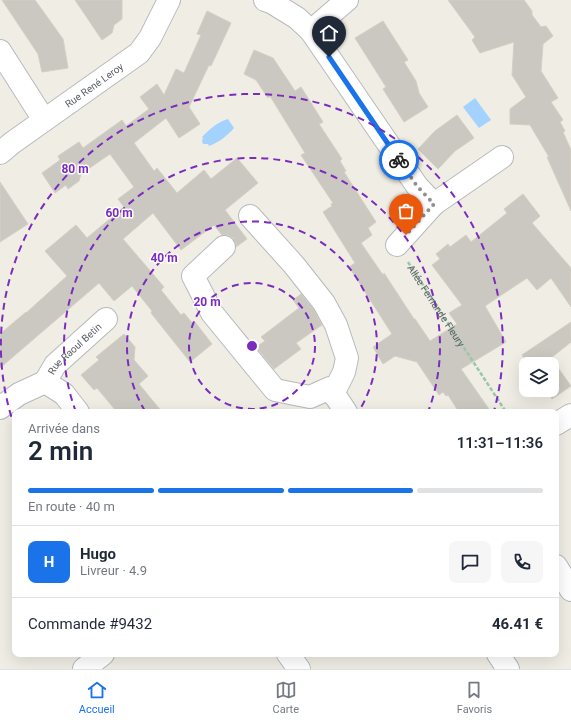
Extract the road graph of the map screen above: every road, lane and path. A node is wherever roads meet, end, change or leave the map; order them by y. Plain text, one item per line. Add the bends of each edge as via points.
1 (169, 0) edge
2 (265, 0) edge
3 (347, 0) edge
4 (311, 31) junction
5 (0, 51) edge
6 (44, 120) junction
7 (0, 153) edge
8 (502, 157) dead end
9 (434, 204) junction
10 (250, 216) dead end
11 (397, 245) joint
12 (224, 246) dead end
13 (106, 319) dead end
14 (45, 382) junction
15 (333, 394) junction
16 (0, 408) edge
17 (76, 409) edge
18 (344, 409) edge
19 (504, 409) edge
20 (571, 415) edge
21 (559, 422) edge
22 (559, 571) edge
23 (571, 590) edge
24 (99, 657) edge
25 (290, 657) edge
26 (500, 657) edge
27 (84, 669) edge
28 (299, 669) edge
29 (508, 669) edge

1 - 6 street, Rue René Leroy via 150,38 139,52
2 - 4 street via 297,18
3 - 4 street
4 - 9 street via 417,186
5 - 6 street
6 - 7 street, Rue René Leroy
8 - 9 street
9 - 11 street
10 - 15 street via 324,302 336,325 347,358 344,372
11 - 19 path, Allée Fernande Fleury
12 - 15 street via 193,276 212,313 275,390 310,397 330,388
13 - 14 street, Rue Raoul Betin via 55,366
14 - 16 street, Rue Raoul Betin via 20,394
14 - 17 street, Rue Raoul Betin via 64,394
15 - 18 street
20 - 21 street
22 - 23 street
24 - 27 street
25 - 28 street
26 - 29 street

